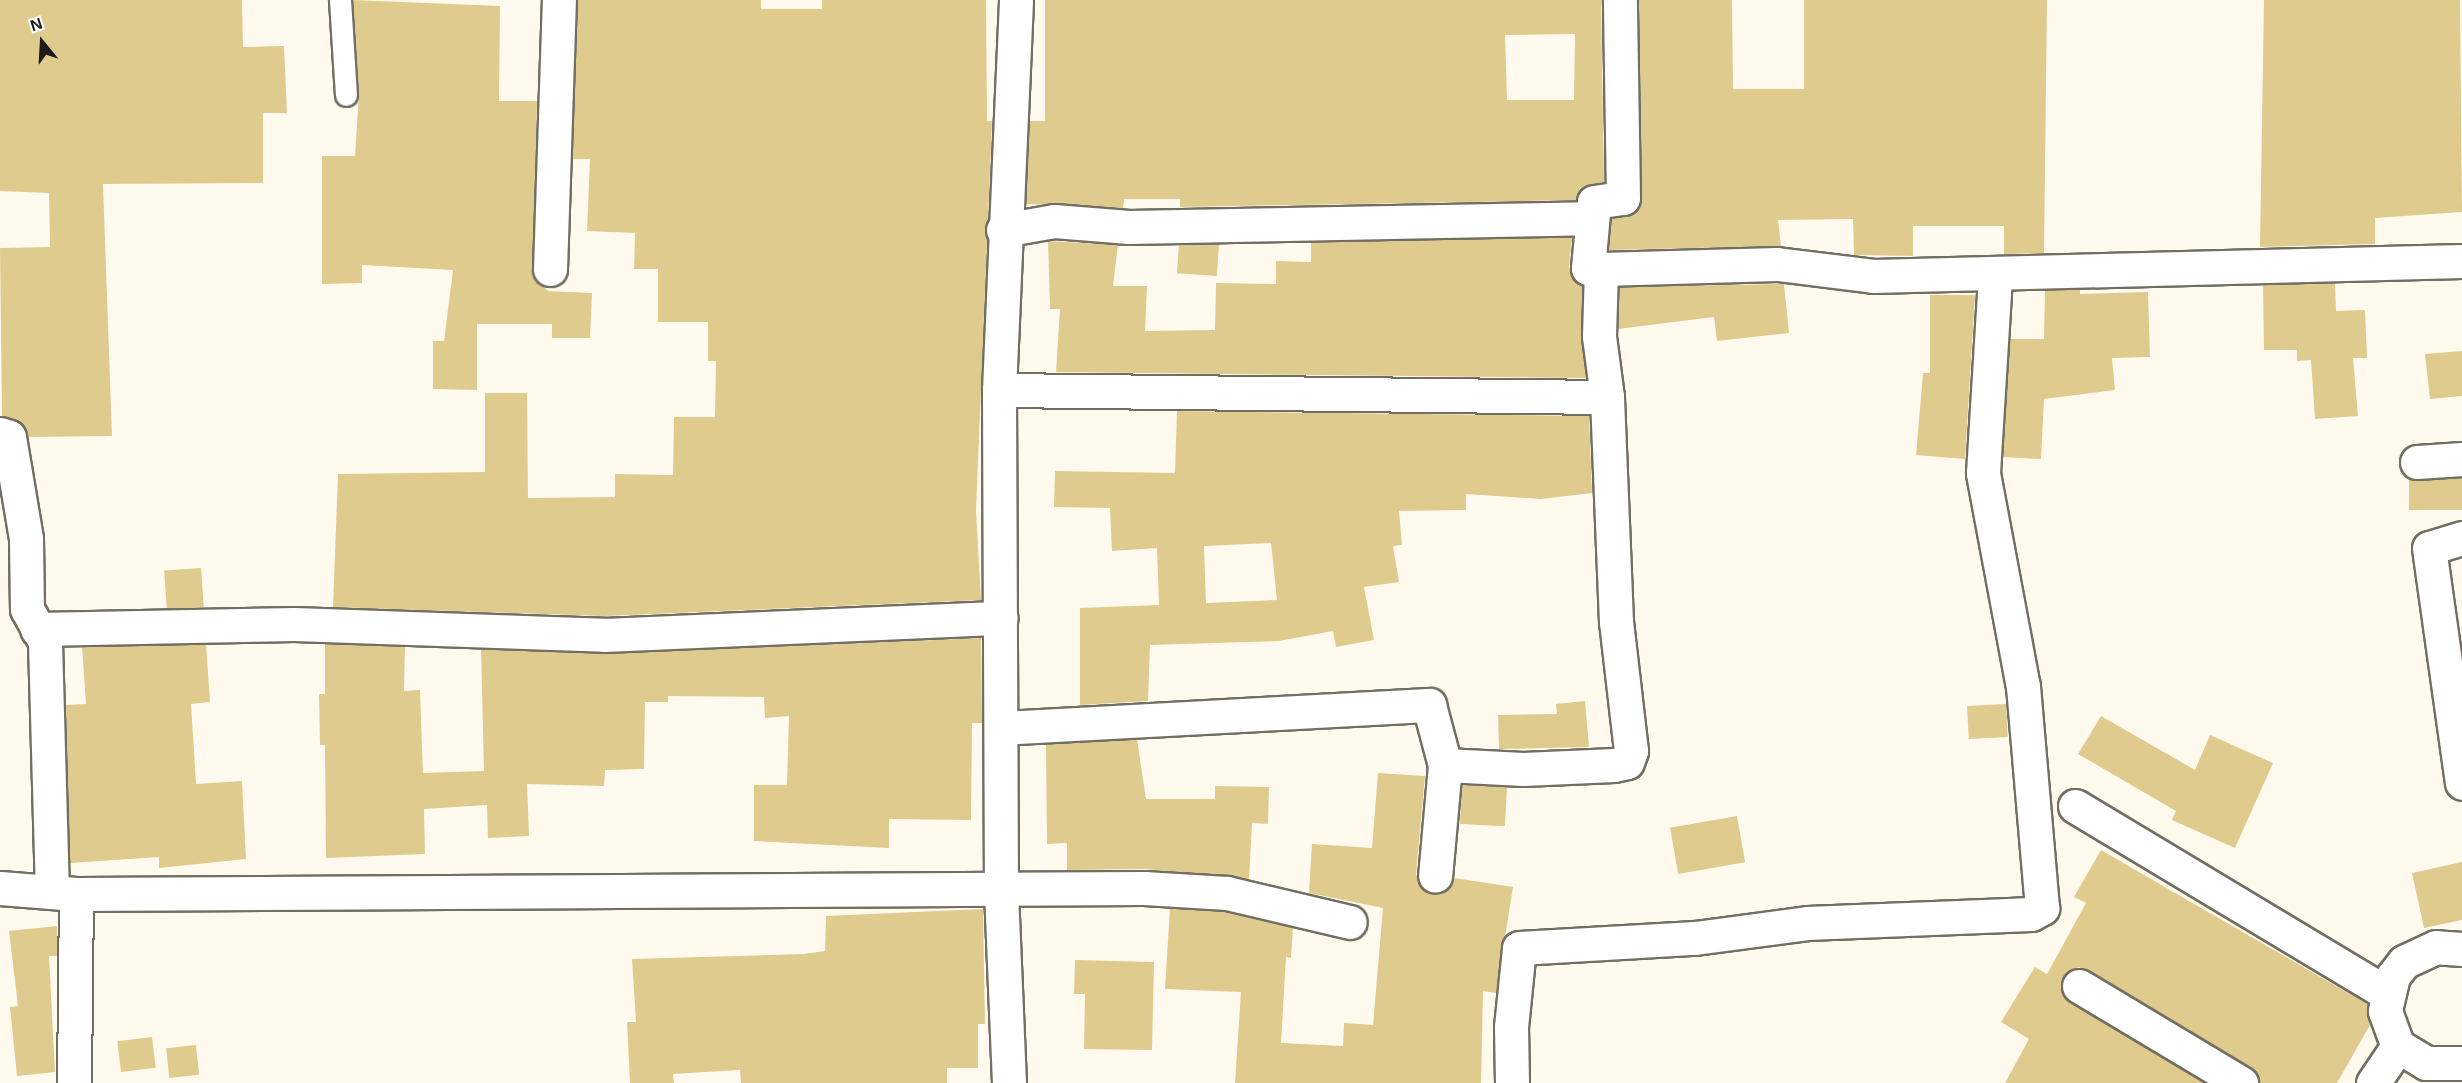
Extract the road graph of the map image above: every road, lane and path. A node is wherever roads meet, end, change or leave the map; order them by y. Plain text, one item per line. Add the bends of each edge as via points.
1 (340, 0) edge
2 (559, 0) edge
3 (1016, 0) edge
4 (1620, 0) edge
5 (346, 95) dead end
6 (1588, 218) junction
7 (1003, 230) junction
8 (2462, 261) edge
9 (550, 269) dead end
10 (1601, 269) junction
11 (1995, 274) junction
12 (999, 390) junction
13 (1607, 397) junction
14 (0, 434) edge
15 (2462, 459) edge
16 (2417, 462) dead end
17 (2462, 538) edge
18 (1001, 618) junction
19 (37, 629) junction
20 (1001, 728) junction
21 (1445, 765) junction
22 (2462, 783) edge
23 (2075, 806) dead end
24 (1435, 876) dead end
25 (0, 888) edge
26 (1001, 891) junction
27 (64, 893) junction
28 (1350, 922) dead end
29 (2462, 949) edge
30 (2079, 986) dead end
31 (2386, 993) junction
32 (2398, 1046) junction
33 (2462, 1063) edge
34 (74, 1083) edge
35 (1009, 1083) edge
36 (1512, 1083) edge
37 (2241, 1083) edge
38 (2373, 1083) edge

1 - 5 lane
2 - 9 street
3 - 7 street
4 - 6 street via 1623,198 1594,202
6 - 7 street via 1129,227 1054,221
6 - 10 street via 1588,268
7 - 12 street
8 - 11 street
10 - 11 street via 1777,264 1873,276
10 - 13 street via 1599,336
11 - 36 street via 1983,473 2024,687 2042,908 2031,915 1807,923 1695,938 1519,948 1511,1027
12 - 13 street
12 - 18 street
13 - 21 street via 1616,622 1631,751 1628,762 1523,770
14 - 19 street via 9,437 26,539 27,609
15 - 16 street
17 - 22 street via 2429,548
18 - 19 street via 604,635 294,624
18 - 20 street
19 - 27 street via 45,642
20 - 21 street via 1430,705
20 - 26 street
21 - 24 street
23 - 31 street
25 - 27 street
26 - 27 street
26 - 28 street via 1144,888 1227,894
26 - 35 street
27 - 34 street
29 - 31 street via 2436,947 2420,952 2393,976
30 - 37 street
31 - 32 street via 2385,1011
32 - 33 street via 2426,1063
32 - 38 street

